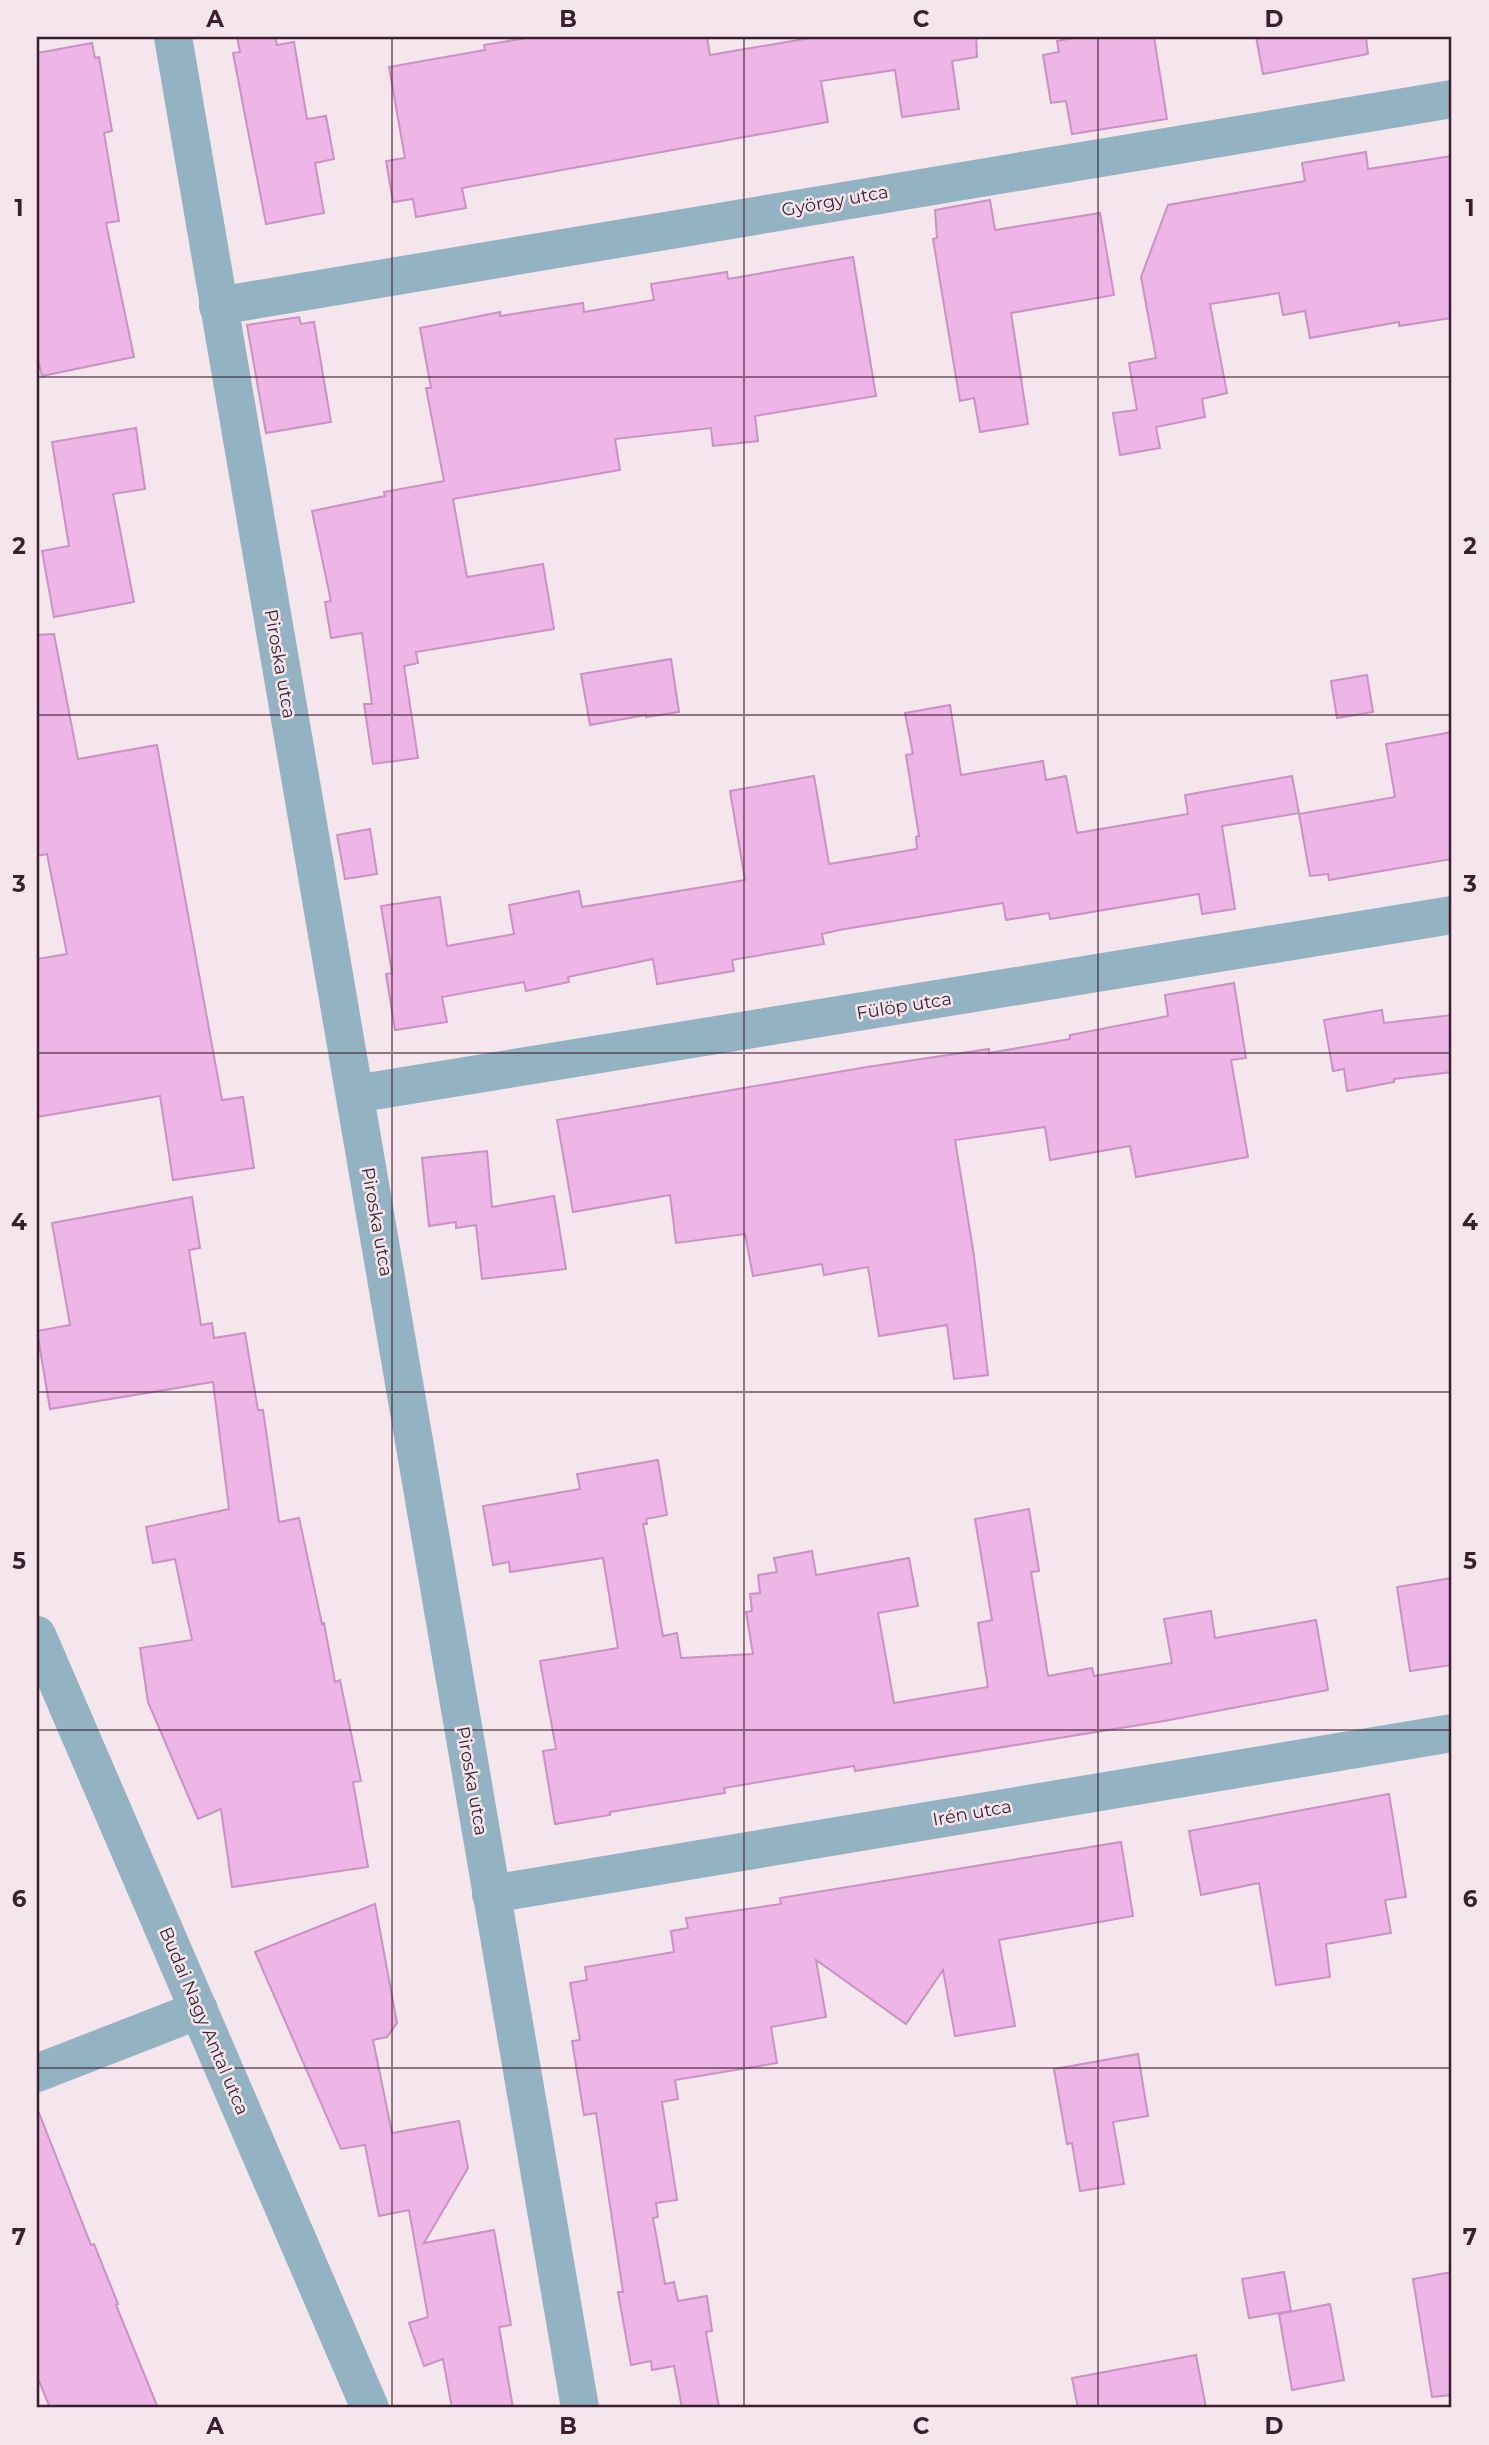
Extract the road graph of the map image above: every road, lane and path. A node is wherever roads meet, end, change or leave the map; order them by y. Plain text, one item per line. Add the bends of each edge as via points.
1 (173, 37) edge
2 (1452, 99) edge
3 (218, 306) junction
4 (1452, 915) edge
5 (355, 1094) junction
6 (37, 1635) edge
7 (1452, 1733) edge
8 (491, 1894) junction
9 (199, 2010) junction
10 (37, 2073) edge
11 (370, 2408) edge
12 (580, 2408) edge

1 - 3 street, Piroska utca
2 - 3 street, György utca
3 - 5 street, Piroska utca
4 - 5 street, Fülöp utca
5 - 8 street, Piroska utca
6 - 9 street, Budai Nagy Antal utca
7 - 8 street, Irén utca
8 - 12 street, Piroska utca
9 - 10 street
9 - 11 street, Budai Nagy Antal utca

